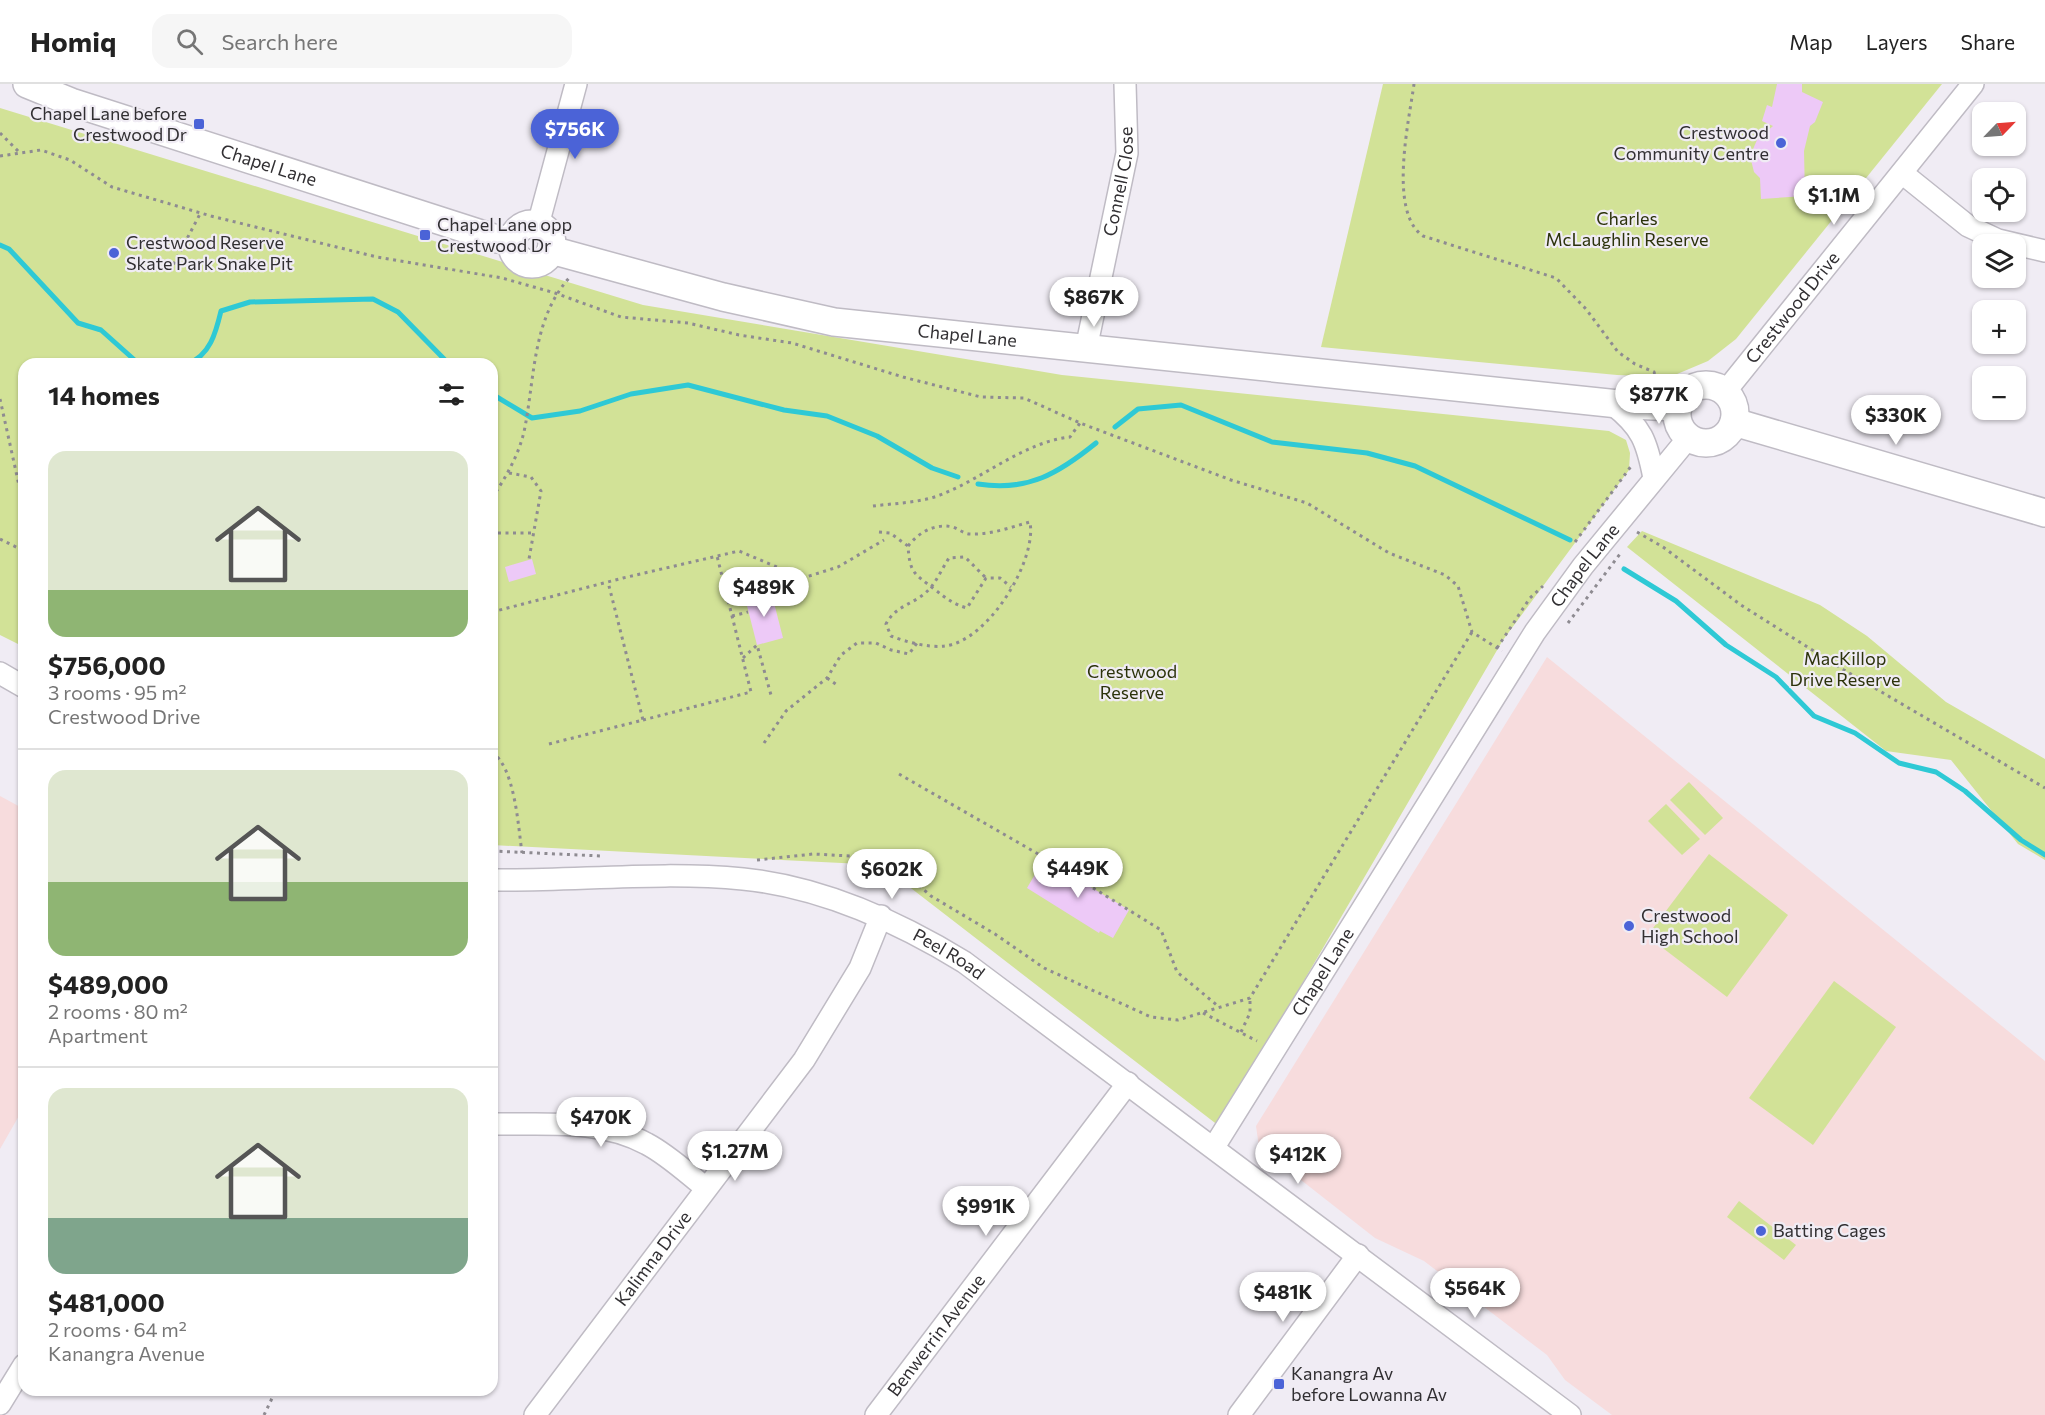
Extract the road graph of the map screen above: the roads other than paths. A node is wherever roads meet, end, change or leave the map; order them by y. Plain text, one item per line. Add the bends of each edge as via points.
1 (27, 84) edge
2 (576, 84) edge
3 (1125, 84) edge
4 (1973, 84) edge
5 (1902, 172) junction
6 (538, 225) junction
7 (512, 240) junction
8 (2045, 251) edge
9 (563, 254) junction
10 (1086, 350) junction
11 (1725, 392) junction
12 (1612, 404) junction
13 (1669, 407) junction
14 (1734, 422) junction
15 (1689, 437) junction
16 (1654, 478) junction
17 (2045, 513) edge
18 (0, 672) edge
19 (18, 683) edge
20 (498, 880) edge
21 (881, 916) junction
22 (1128, 1083) junction
23 (498, 1124) edge
24 (1214, 1147) junction
25 (706, 1188) junction
26 (1358, 1255) junction
27 (18, 1375) edge
28 (0, 1404) edge
29 (535, 1415) edge
30 (876, 1415) edge
31 (1239, 1415) edge
32 (1570, 1415) edge

1 - 7 main road, Chapel Lane via 71,102 497,239
2 - 6 street
3 - 10 street, Connell Close via 1127,153
4 - 5 street, Crestwood Drive
5 - 8 street via 1968,226 1998,240
5 - 11 street, Crestwood Drive
6 - 7 main road via 522,227
6 - 9 main road
7 - 9 main road via 516,256 527,263
9 - 10 main road, Chapel Lane via 723,297 834,321
10 - 12 main road, Chapel Lane
11 - 13 main road via 1715,386 1697,386
11 - 14 main road via 1732,402
12 - 13 main road, Chapel Lane
12 - 16 street via 1638,428 1647,443
13 - 15 main road
14 - 15 main road via 1727,433 1713,442 1696,442
14 - 17 main road
15 - 16 street, Chapel Lane
16 - 24 street, Chapel Lane via 1583,566 1516,661
18 - 19 street
20 - 21 street, Peel Road via 691,876 745,879
21 - 22 street, Peel Road via 964,962
21 - 25 street, Kalimna Drive via 860,969 826,1027
22 - 24 street, Peel Road
22 - 30 street, Benwerrin Avenue
23 - 25 street via 589,1126 619,1132 647,1144
24 - 26 street
25 - 29 street, Kalimna Drive
26 - 31 street
26 - 32 street
27 - 28 street

